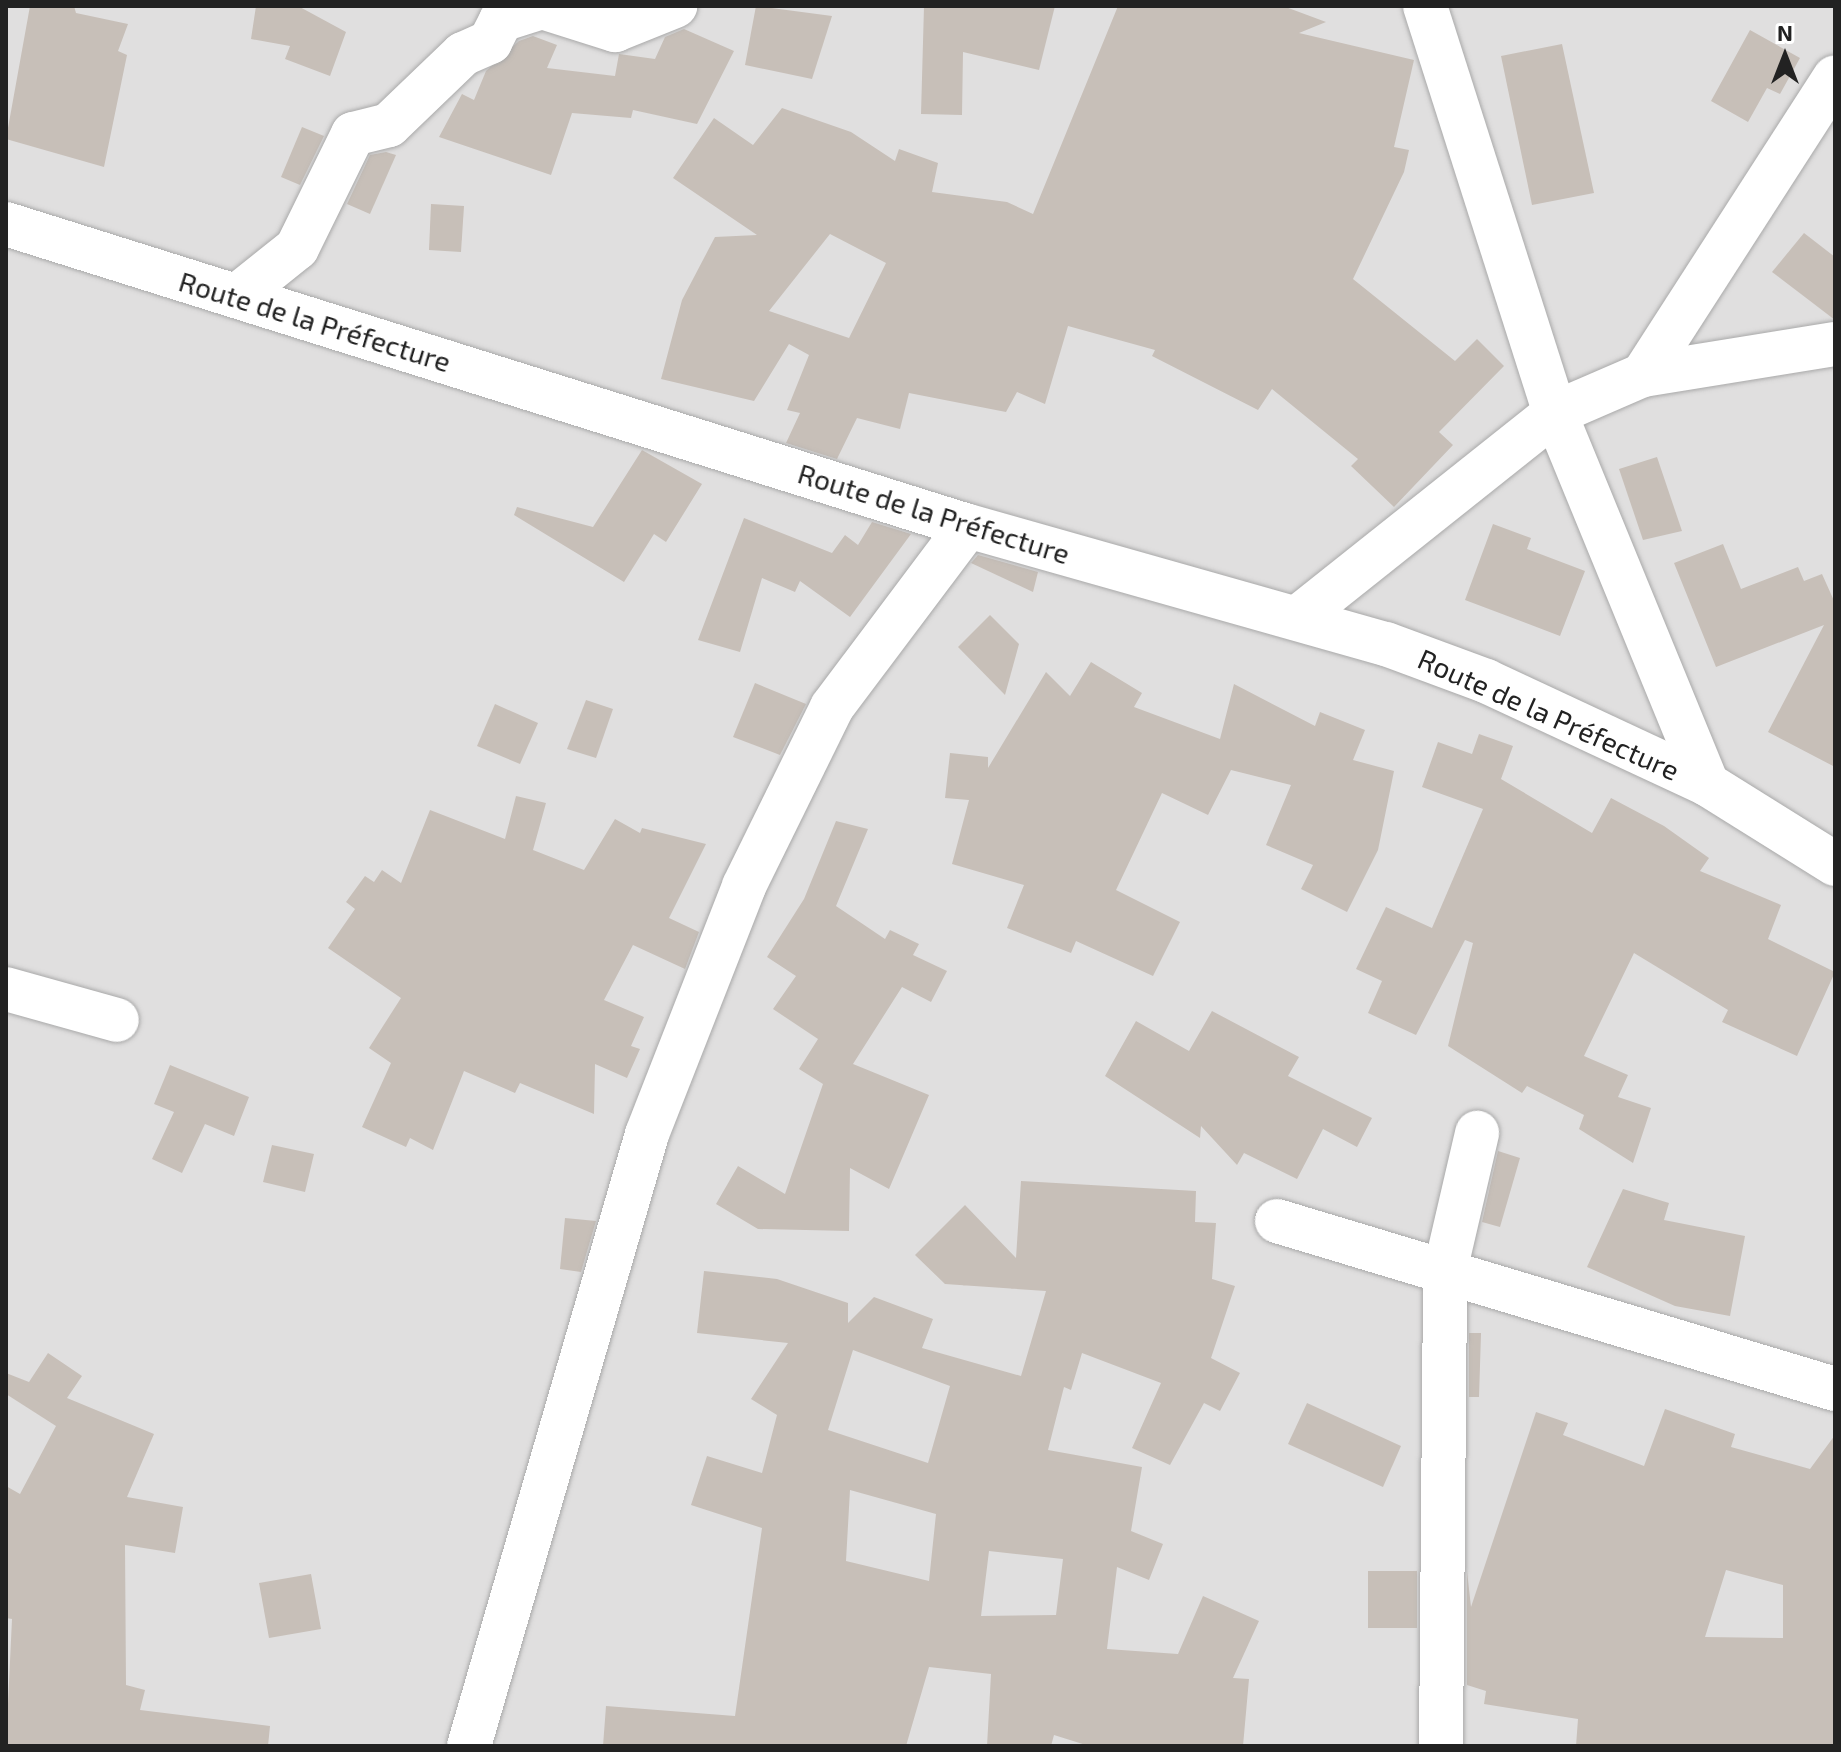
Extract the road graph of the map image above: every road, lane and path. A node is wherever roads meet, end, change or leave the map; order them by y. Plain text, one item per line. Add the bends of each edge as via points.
1 (675, 6) edge
2 (1425, 6) edge
3 (1835, 77) edge
4 (6, 224) edge
5 (237, 296) junction
6 (1835, 344) edge
7 (1643, 375) junction
8 (1555, 413) junction
9 (968, 526) junction
10 (1301, 615) junction
11 (1707, 784) junction
12 (1835, 864) edge
13 (6, 989) edge
14 (117, 1020) dead end
15 (1477, 1133) dead end
16 (1277, 1221) dead end
17 (1445, 1271) junction
18 (1835, 1389) edge
19 (469, 1746) edge
20 (1441, 1746) edge

1 - 5 street via 615,30 542,7 501,20 490,42 463,54 389,125 353,134 297,248
2 - 8 street
3 - 7 street
4 - 5 street, Route de la Préfecture
5 - 9 street, Route de la Préfecture
6 - 7 street
7 - 8 street
8 - 10 street
8 - 11 street
9 - 10 street, Route de la Préfecture
9 - 19 street via 832,707 744,886 647,1134
10 - 11 street, Route de la Préfecture via 1486,681
11 - 12 street, Route de la Préfecture
13 - 14 street
15 - 17 street
16 - 17 street
17 - 18 street
17 - 20 street

